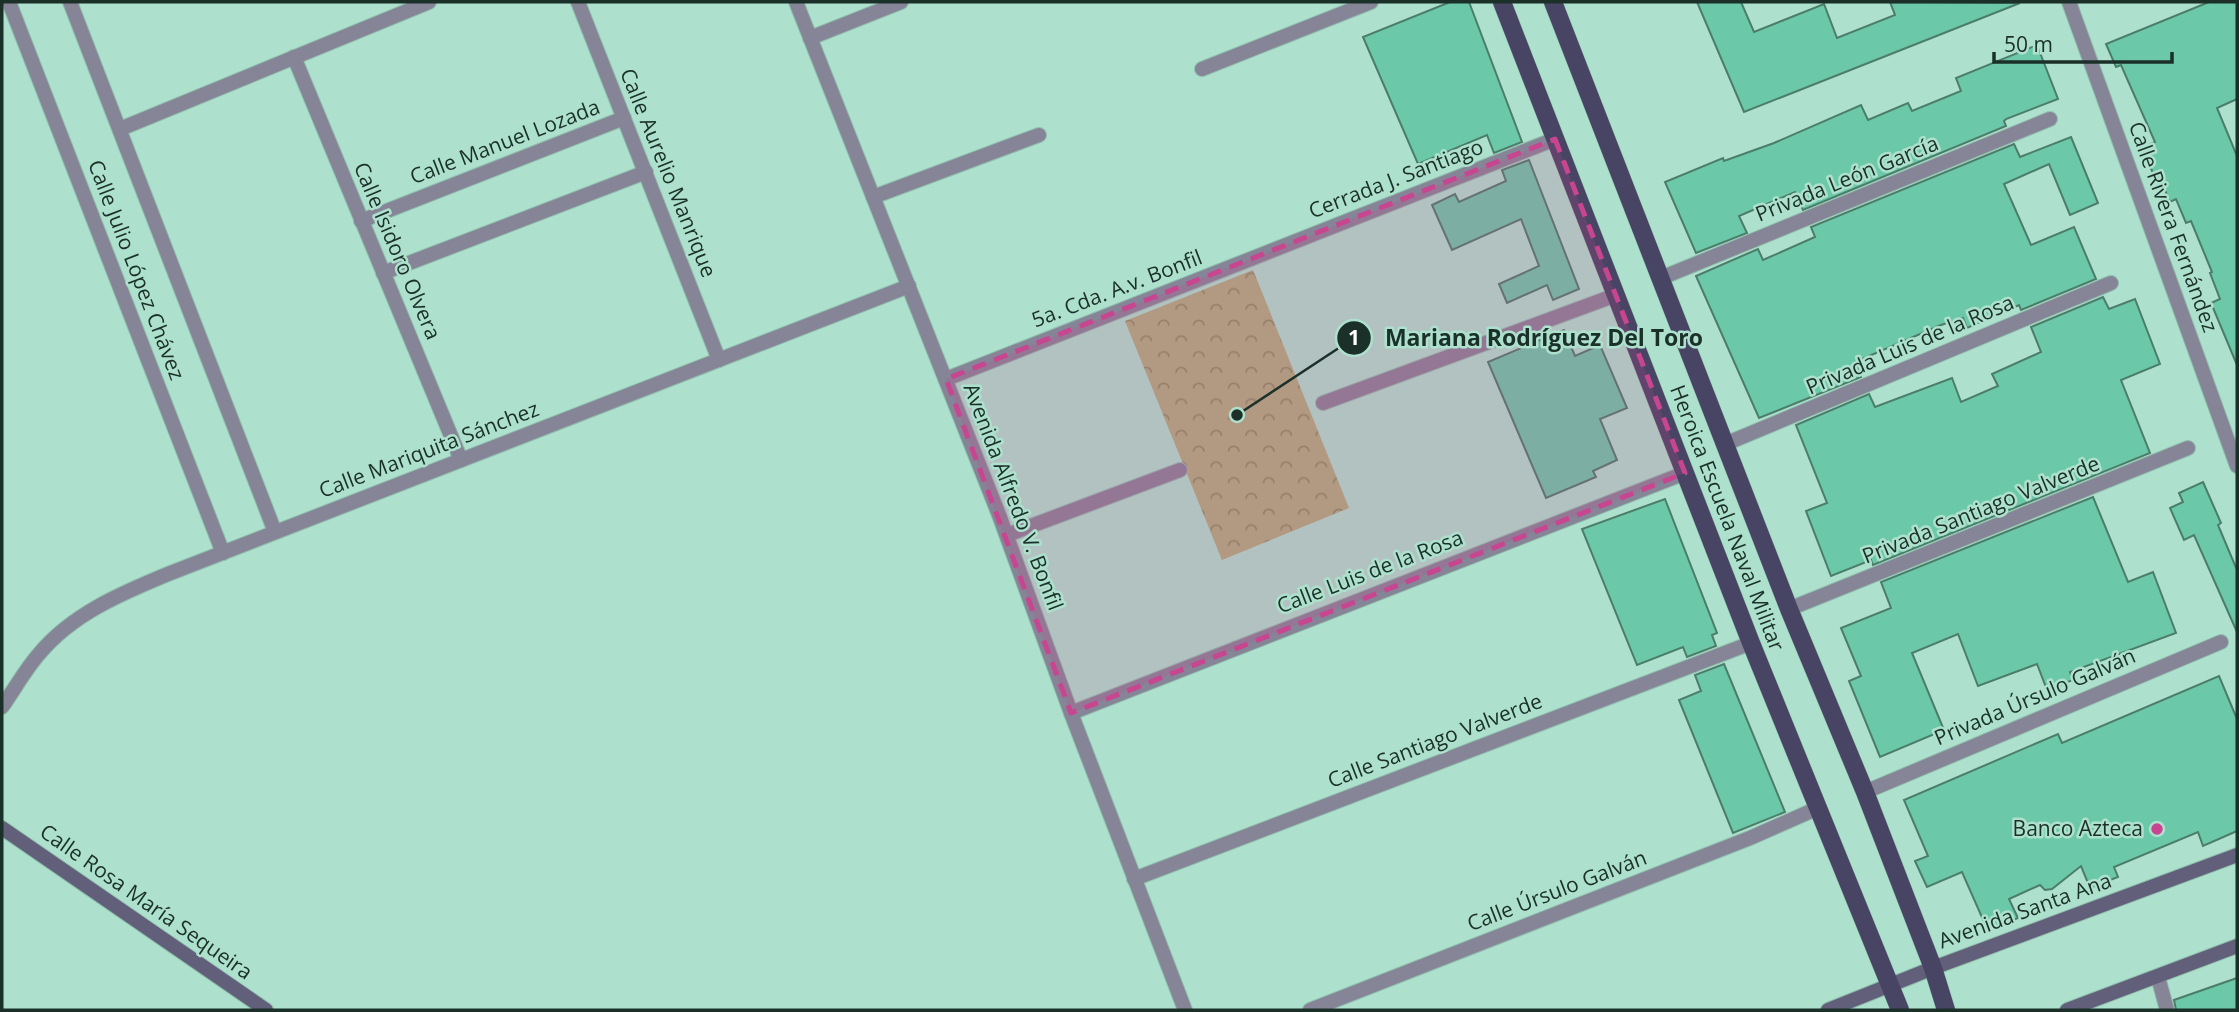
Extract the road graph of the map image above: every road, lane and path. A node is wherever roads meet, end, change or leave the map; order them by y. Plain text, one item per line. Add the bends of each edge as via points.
1 (9, 2) edge
2 (70, 2) edge
3 (429, 2) edge
4 (578, 2) edge
5 (796, 2) edge
6 (901, 2) edge
7 (1371, 2) edge
8 (1502, 2) edge
9 (1553, 2) edge
10 (2072, 3) edge
11 (810, 38) junction
12 (294, 57) junction
13 (1202, 69) dead end
14 (624, 118) junction
15 (2050, 119) dead end
16 (120, 129) junction
17 (1039, 135) dead end
18 (1555, 139) junction
19 (646, 172) junction
20 (873, 197) junction
21 (361, 220) junction
22 (1252, 258) joint
23 (383, 273) junction
24 (1661, 278) junction
25 (2111, 283) dead end
26 (909, 286) junction
27 (1616, 295) junction
28 (719, 359) junction
29 (946, 379) junction
30 (1323, 403) dead end
31 (1725, 444) junction
32 (2188, 448) dead end
33 (461, 460) junction
34 (2237, 466) edge
35 (1180, 470) dead end
36 (1685, 473) junction
37 (275, 532) junction
38 (1007, 535) junction
39 (223, 553) junction
40 (1789, 609) junction
41 (2221, 642) dead end
42 (1751, 643) junction
43 (2, 708) edge
44 (1071, 713) junction
45 (1865, 792) junction
46 (1818, 808) junction
47 (2, 828) edge
48 (2237, 855) edge
49 (1134, 879) junction
50 (2237, 946) edge
51 (1933, 968) junction
52 (2158, 977) junction
53 (1890, 985) junction
54 (266, 1010) edge
55 (1185, 1010) edge
56 (1310, 1010) edge
57 (1828, 1010) edge
58 (1900, 1010) edge
59 (1946, 1010) edge
60 (2067, 1010) edge
61 (2167, 1010) edge

1 - 39 street, Calle Julio López Chávez
2 - 16 street, Calle Julio López Chávez
3 - 12 street
4 - 14 street, Calle Aurelio Manrique
5 - 11 street, Avenida Alfredo V. Bonfil
6 - 11 street
7 - 13 street
8 - 18 main road, Heroica Escuela Naval Militar
9 - 24 main road, Heroica Escuela Naval Militar
10 - 34 street, Calle Rivera Fernández
11 - 20 street, Avenida Alfredo V. Bonfil
12 - 16 street
12 - 21 street, Calle Isidoro Olvera
14 - 19 street, Calle Aurelio Manrique
14 - 21 street, Calle Manuel Lozada
15 - 24 street, Privada León García
16 - 37 street, Calle Julio López Chávez
17 - 20 street
18 - 22 street, Cerrada J. Santiago
18 - 27 main road, Heroica Escuela Naval Militar
19 - 23 street
19 - 28 street, Calle Aurelio Manrique
20 - 26 street, Avenida Alfredo V. Bonfil
21 - 23 street, Calle Isidoro Olvera
22 - 29 street, 5a. Cda. A.v. Bonfil
23 - 33 street, Calle Isidoro Olvera
24 - 31 main road, Heroica Escuela Naval Militar
25 - 31 street, Privada Luis de la Rosa
26 - 28 street, Calle Mariquita Sánchez
26 - 29 street, Avenida Alfredo V. Bonfil
27 - 30 street
27 - 36 main road, Heroica Escuela Naval Militar
28 - 33 street, Calle Mariquita Sánchez
29 - 38 street, Avenida Alfredo V. Bonfil
31 - 40 main road, Heroica Escuela Naval Militar
32 - 40 street, Privada Santiago Valverde
33 - 37 street, Calle Mariquita Sánchez
35 - 38 street
36 - 42 main road, Heroica Escuela Naval Militar
36 - 44 street, Calle Luis de la Rosa
37 - 39 street, Calle Mariquita Sánchez
38 - 44 street, Avenida Alfredo V. Bonfil
39 - 43 street, Calle Mariquita Sánchez via 106,600 40,652
40 - 45 main road, Heroica Escuela Naval Militar
41 - 45 street, Privada Úrsulo Galván
42 - 46 main road, Heroica Escuela Naval Militar
42 - 49 street, Calle Santiago Valverde
44 - 49 street, Avenida Alfredo V. Bonfil
45 - 51 main road, Heroica Escuela Naval Militar
46 - 53 main road, Heroica Escuela Naval Militar
46 - 56 street, Calle Úrsulo Galván
47 - 54 main road, Calle Rosa María Sequeira
48 - 51 main road, Avenida Santa Ana
49 - 55 street, Avenida Alfredo V. Bonfil
50 - 52 main road
51 - 53 main road, Avenida Santa Ana
51 - 59 main road, Heroica Escuela Naval Militar
52 - 60 main road
52 - 61 street
53 - 57 main road, Avenida Santa Ana
53 - 58 main road, Heroica Escuela Naval Militar

